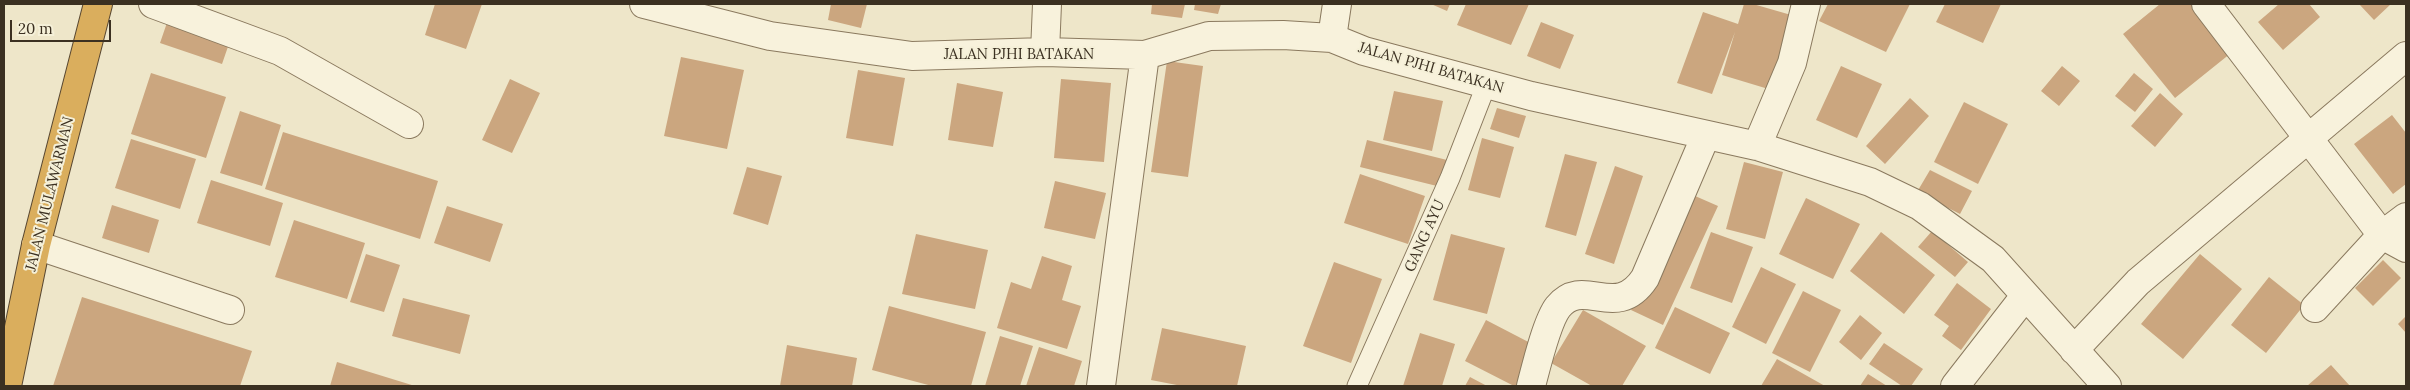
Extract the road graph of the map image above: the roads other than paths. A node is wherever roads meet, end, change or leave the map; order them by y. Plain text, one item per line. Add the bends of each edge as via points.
1 (98, 4) edge
2 (153, 4) edge
3 (644, 4) edge
4 (1047, 4) edge
5 (1337, 4) edge
6 (1806, 4) edge
7 (2206, 4) edge
8 (1332, 38) junction
9 (1045, 52) junction
10 (1145, 56) junction
11 (2406, 56) edge
12 (1487, 83) junction
13 (409, 124) dead end
14 (1706, 135) junction
15 (2308, 139) junction
16 (1757, 146) junction
17 (2406, 217) edge
18 (2382, 234) junction
19 (36, 245) junction
20 (2406, 248) edge
21 (2025, 296) junction
22 (2315, 308) dead end
23 (230, 310) dead end
24 (2074, 350) junction
25 (7, 386) edge
26 (1101, 386) edge
27 (1357, 386) edge
28 (1531, 386) edge
29 (1955, 386) edge
30 (2107, 386) edge

1 - 19 highway, JALAN MULAWARMAN
2 - 13 street via 280,51
3 - 9 street, JALAN PJHI BATAKAN via 770,36 912,56
4 - 9 street
5 - 8 street
6 - 16 street via 1792,63
7 - 15 street
8 - 10 street, JALAN PJHI BATAKAN via 1209,36
8 - 12 street, JALAN PJHI BATAKAN via 1364,51
9 - 10 street, JALAN PJHI BATAKAN
10 - 26 street
11 - 15 street
12 - 14 street, JALAN PJHI BATAKAN
12 - 27 lane, GANG AYU via 1450,178
14 - 16 street, JALAN PJHI BATAKAN
14 - 28 street via 1639,286 1630,294 1610,300 1591,293 1572,297 1558,307 1546,334
15 - 18 street
15 - 24 street via 2138,282
16 - 21 street, JALAN PJHI BATAKAN via 1870,182 1920,206 1993,259
17 - 18 street
18 - 20 street
18 - 22 street
19 - 23 street
19 - 25 highway, JALAN MULAWARMAN
21 - 24 street, JALAN PJHI BATAKAN
21 - 29 street
24 - 30 street, JALAN PJHI BATAKAN

